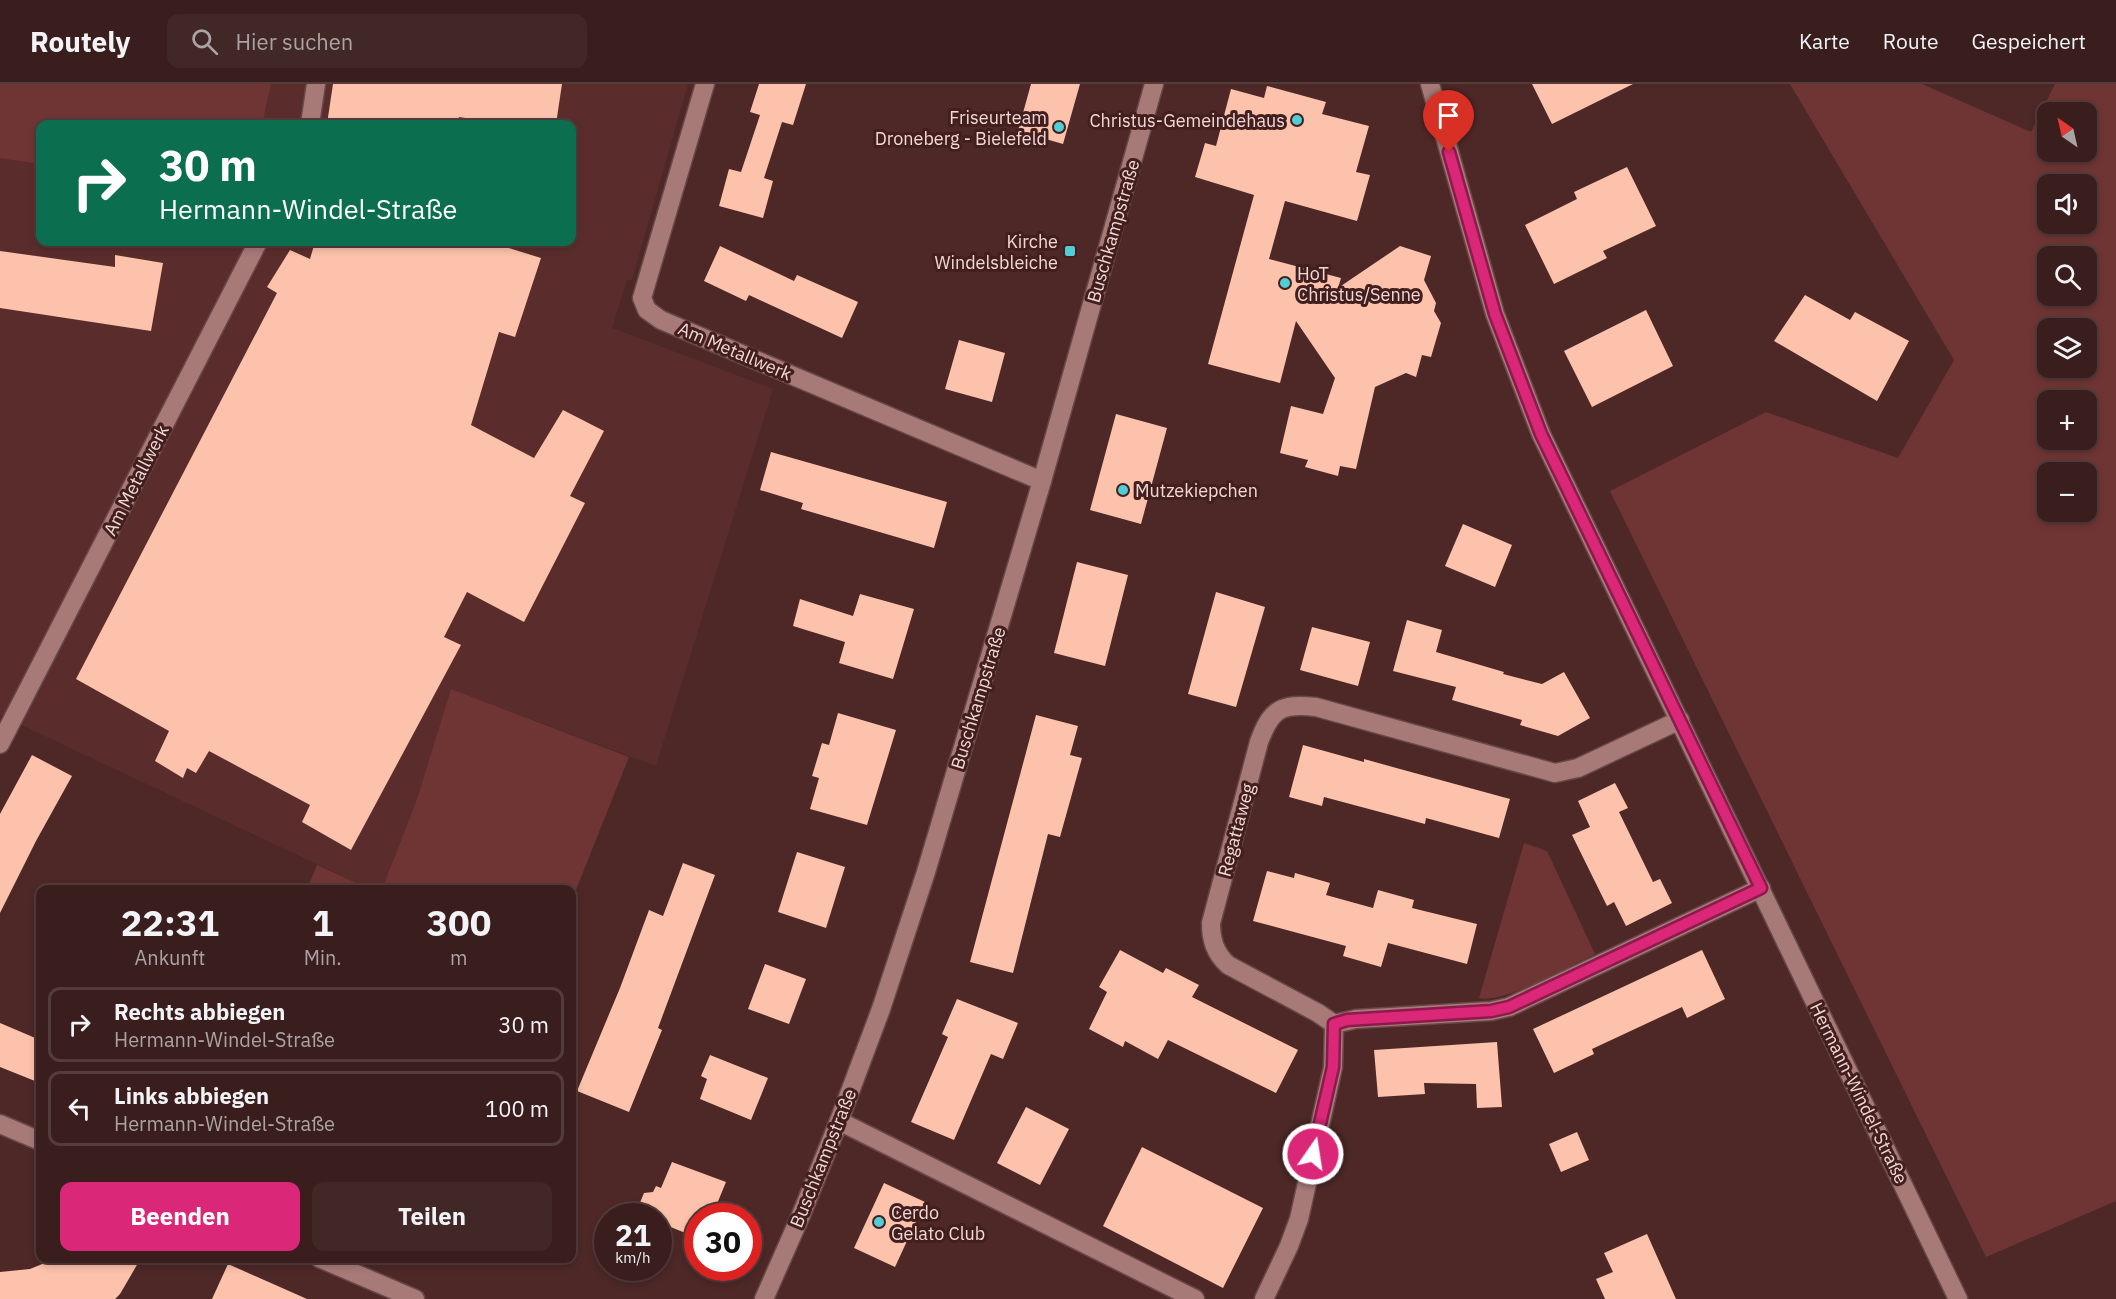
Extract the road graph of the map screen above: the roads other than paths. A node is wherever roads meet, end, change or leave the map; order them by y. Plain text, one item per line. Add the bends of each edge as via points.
1 (316, 84) edge
2 (705, 84) edge
3 (1154, 84) edge
4 (1430, 84) edge
5 (311, 120) edge
6 (256, 246) edge
7 (1042, 481) junction
8 (1680, 720) junction
9 (0, 744) edge
10 (1761, 888) junction
11 (1334, 1024) junction
12 (839, 1121) junction
13 (0, 1124) edge
14 (36, 1139) edge
15 (331, 1263) edge
16 (415, 1299) edge
17 (764, 1299) edge
18 (1195, 1299) edge
19 (1264, 1299) edge
20 (1958, 1299) edge

1 - 5 street
2 - 7 street, Am Metallwerk via 642,298 647,310 661,320
3 - 7 street, Buschkampstraße
4 - 8 street, Hermann-Windel-Straße via 1514,368 1541,434
6 - 9 street, Am Metallwerk
7 - 12 street, Buschkampstraße via 926,872
8 - 10 street, Hermann-Windel-Straße
8 - 11 street, Regattaweg via 1578,768 1555,773 1316,707 1295,705 1276,711 1259,742 1211,935 1219,957 1228,964
10 - 11 street via 1509,1007
10 - 20 street, Hermann-Windel-Straße
11 - 19 street via 1333,1067 1299,1220
12 - 17 street, Buschkampstraße
12 - 18 street
13 - 14 street
15 - 16 street

